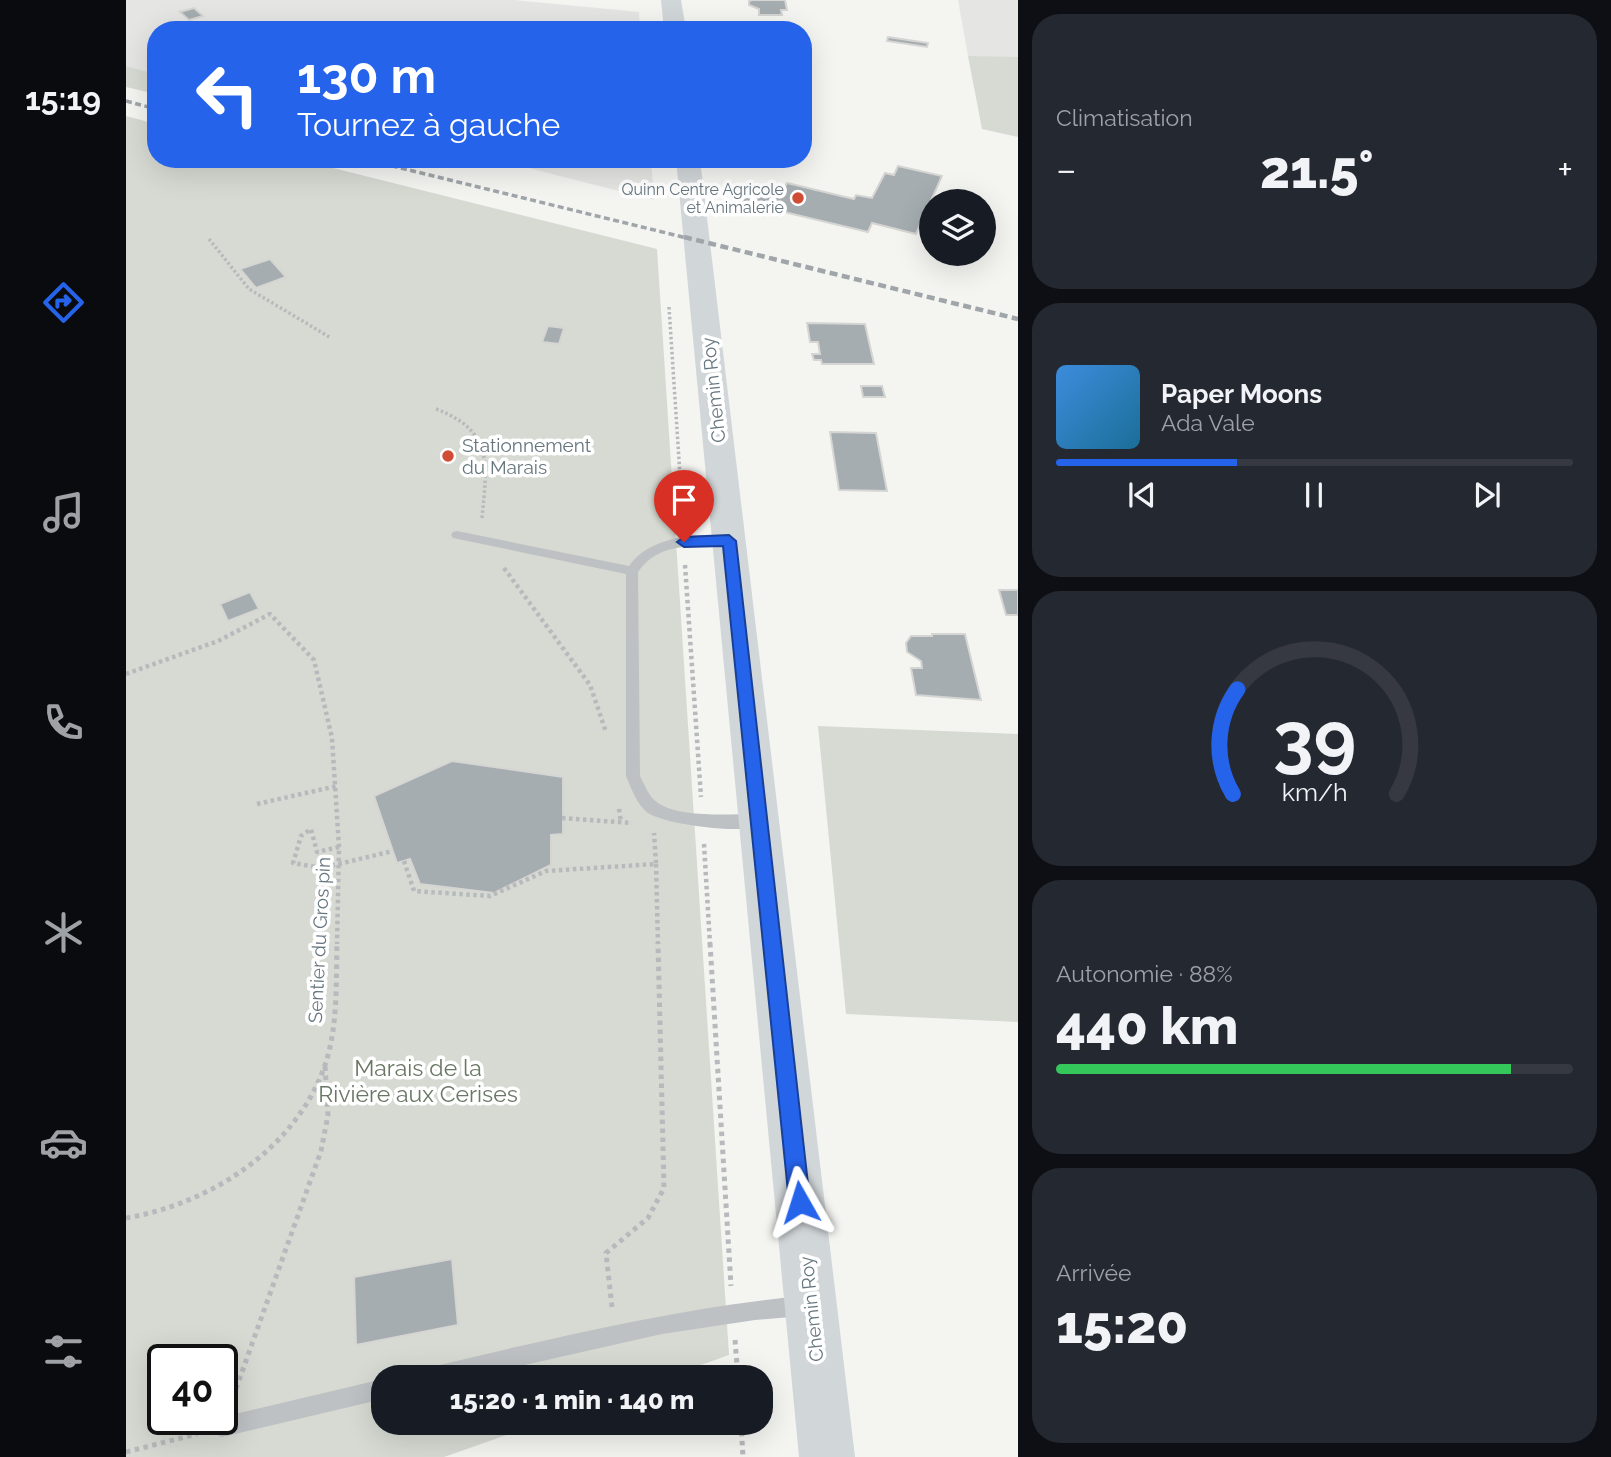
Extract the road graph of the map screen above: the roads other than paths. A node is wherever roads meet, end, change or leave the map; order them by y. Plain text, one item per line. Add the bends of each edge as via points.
1 (671, 0) edge
2 (674, 21) edge
3 (689, 168) edge
4 (457, 535) dead end
5 (729, 541) junction
6 (632, 571) junction
7 (760, 821) junction
8 (811, 1305) junction
9 (481, 1365) edge
10 (371, 1392) edge
11 (238, 1423) edge
12 (827, 1457) edge

1 - 2 street
3 - 5 street, Chemin Roy
4 - 6 lane
5 - 6 lane via 663,544 646,551
5 - 7 street, Chemin Roy
6 - 7 lane via 633,776 654,809 702,821
7 - 8 street, Chemin Roy
8 - 9 lane via 733,1311
8 - 12 street, Chemin Roy
10 - 11 lane

